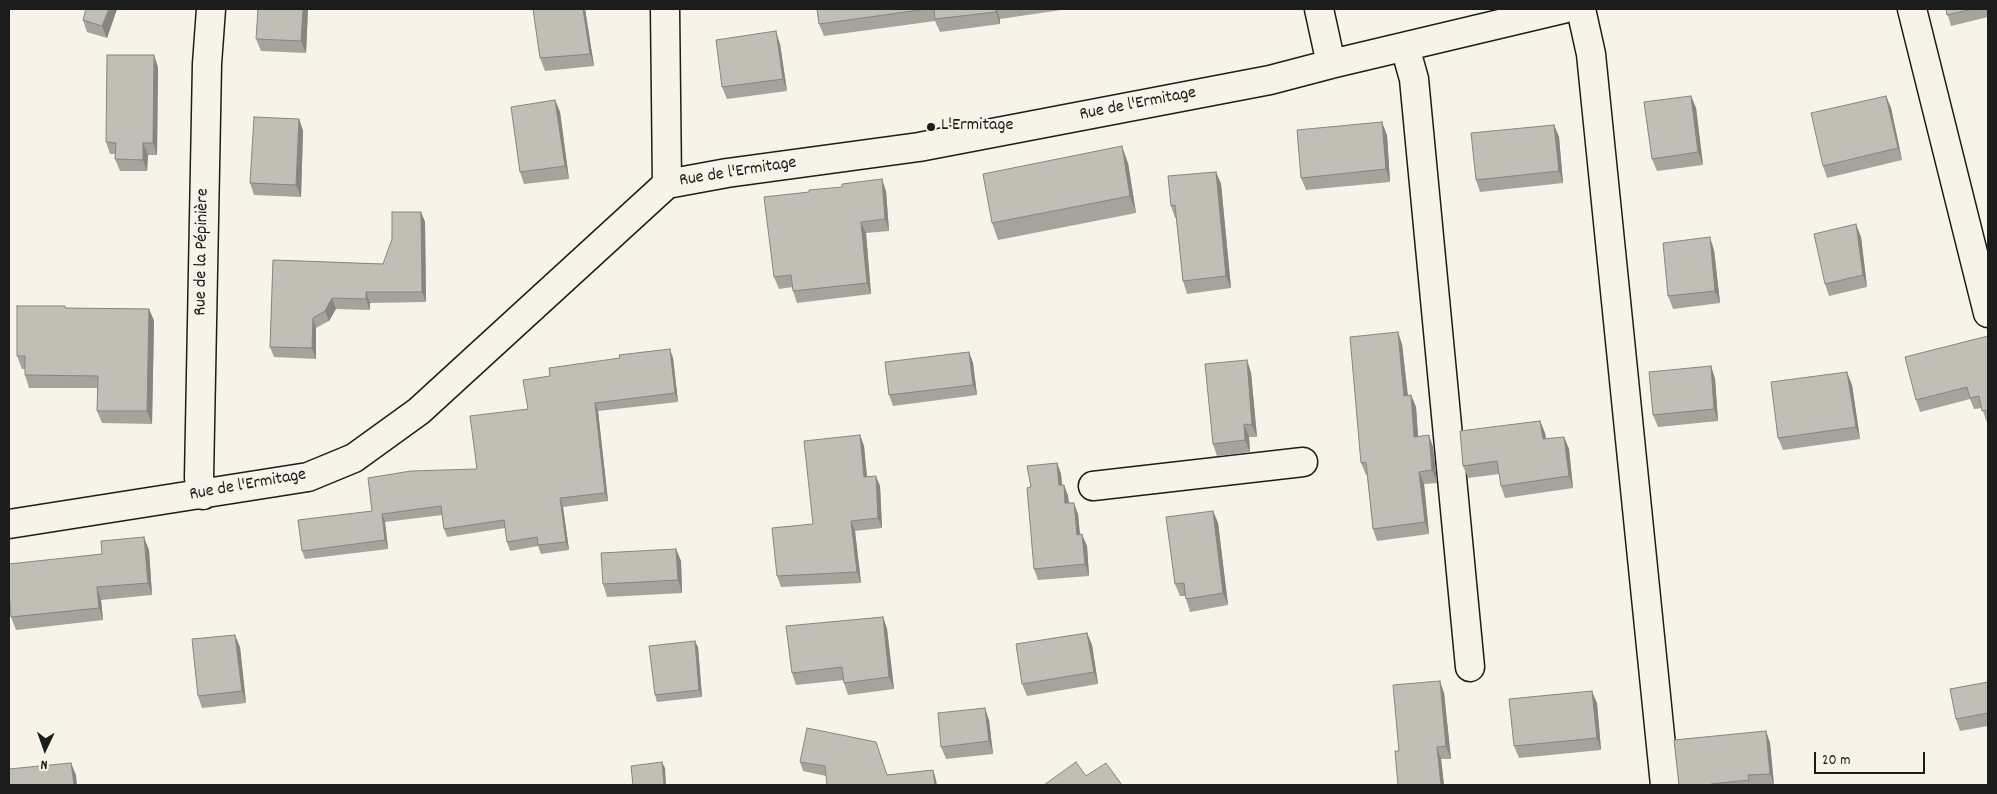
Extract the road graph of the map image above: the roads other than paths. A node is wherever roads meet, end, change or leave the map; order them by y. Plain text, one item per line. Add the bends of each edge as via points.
1 (211, 9) edge
2 (665, 9) edge
3 (1319, 9) edge
4 (1564, 9) edge
5 (1581, 9) edge
6 (1912, 9) edge
7 (1405, 47) junction
8 (1331, 64) junction
9 (667, 184) junction
10 (1988, 314) edge
11 (1303, 462) dead end
12 (1093, 486) dead end
13 (203, 495) junction
14 (9, 524) edge
15 (1470, 667) dead end
16 (1665, 785) edge

1 - 13 street, Rue de la Pépinière via 207,64 199,478
2 - 9 street
3 - 8 street
4 - 7 street, Rue de l'Ermitage
5 - 16 street via 1592,64
6 - 10 street
7 - 8 street, Rue de l'Ermitage
7 - 15 street via 1414,79
8 - 9 street, Rue de l'Ermitage via 1270,80 919,146
9 - 13 street, Rue de l'Ermitage via 419,411 354,458 308,477
11 - 12 street
13 - 14 street, Rue de l'Ermitage

